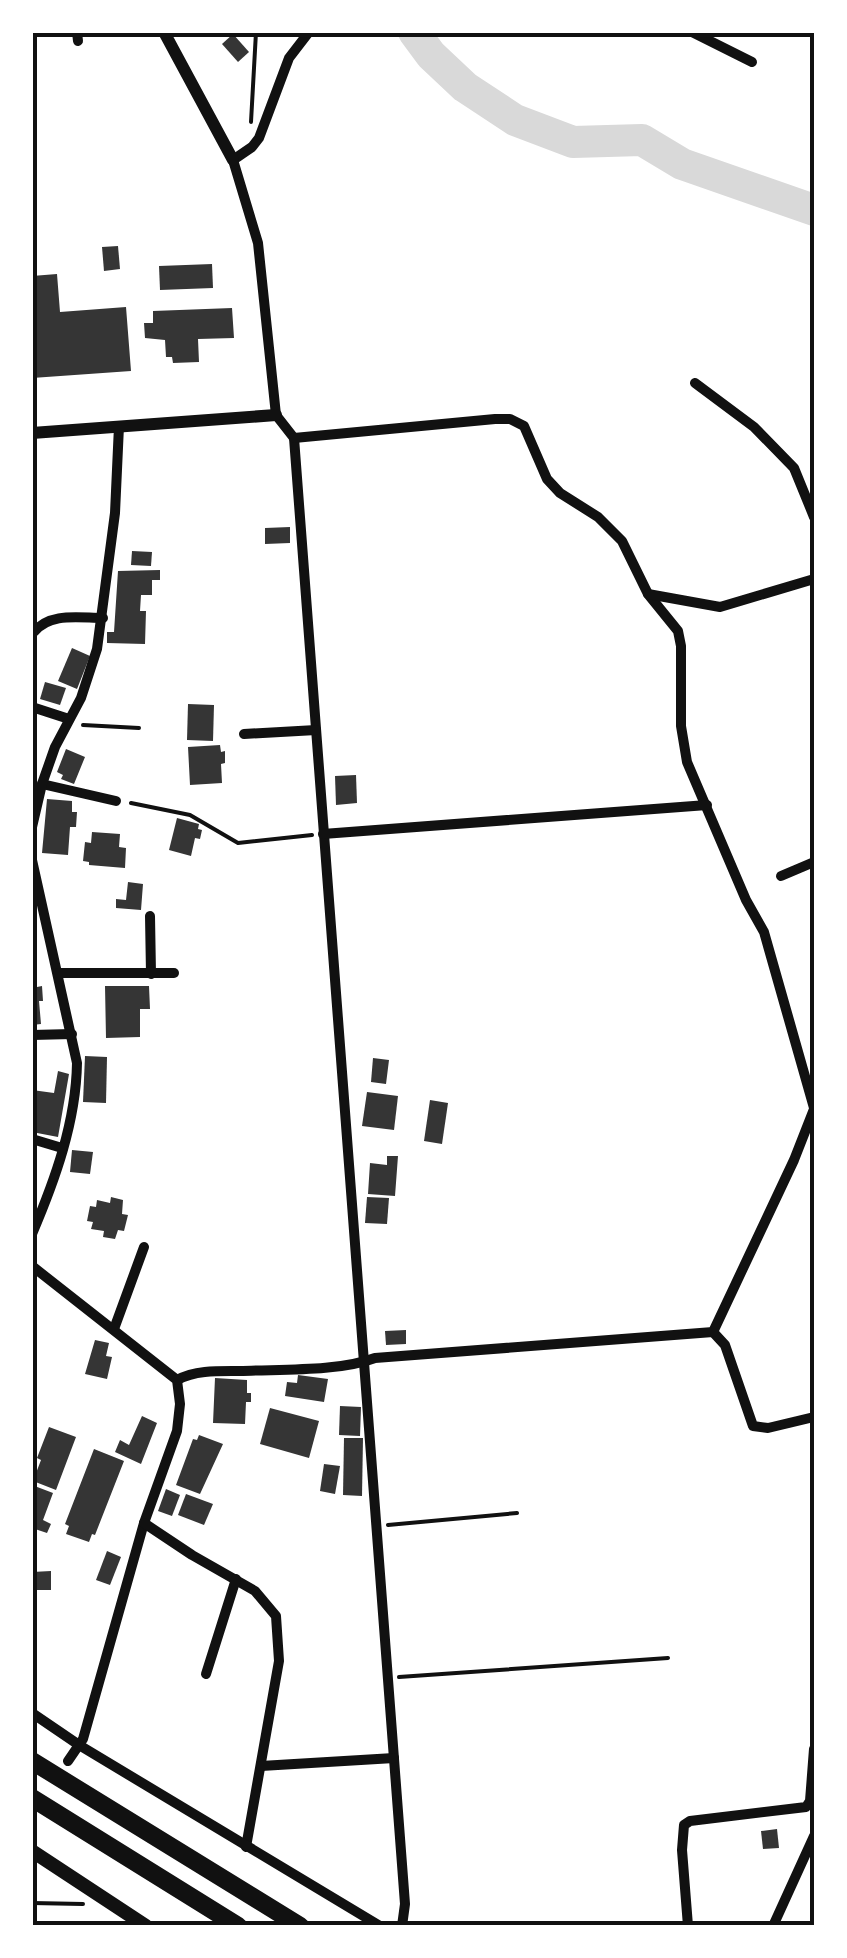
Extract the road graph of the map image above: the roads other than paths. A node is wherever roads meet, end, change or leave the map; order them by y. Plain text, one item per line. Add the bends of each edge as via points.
1 (164, 32) edge
2 (309, 32) edge
3 (692, 32) edge
4 (752, 62) dead end
5 (233, 160) junction
6 (695, 383) dead end
7 (276, 415) junction
8 (118, 426) junction
9 (32, 433) edge
10 (294, 438) junction
11 (814, 517) edge
12 (814, 579) edge
13 (648, 594) junction
14 (103, 618) junction
15 (34, 632) edge
16 (32, 707) edge
17 (67, 721) junction
18 (316, 730) junction
19 (244, 734) dead end
20 (42, 784) junction
21 (116, 801) road end
22 (707, 805) junction
23 (32, 827) edge
24 (323, 834) junction
25 (32, 860) edge
26 (814, 862) edge
27 (781, 876) dead end
28 (150, 916) dead end
29 (174, 972) dead end
30 (58, 973) junction
31 (151, 974) junction
32 (72, 1034) junction
33 (32, 1035) edge
34 (814, 1108) edge
35 (32, 1140) edge
36 (62, 1148) junction
37 (32, 1234) edge
38 (144, 1246) dead end
39 (32, 1266) edge
40 (114, 1329) junction
41 (713, 1332) junction
42 (364, 1362) junction
43 (177, 1380) junction
44 (814, 1417) edge
45 (144, 1523) junction
46 (236, 1579) junction
47 (206, 1674) dead end
48 (32, 1713) edge
49 (79, 1745) junction
50 (814, 1748) edge
51 (394, 1758) junction
52 (68, 1760) dead end
53 (32, 1761) edge
54 (261, 1766) junction
55 (32, 1798) edge
56 (810, 1810) edge
57 (814, 1836) edge
58 (246, 1847) junction
59 (32, 1851) edge
60 (146, 1926) edge
61 (238, 1926) edge
62 (300, 1926) edge
63 (380, 1926) edge
64 (402, 1926) edge
65 (688, 1926) edge
66 (773, 1926) edge

1 - 5 street
2 - 5 street via 289,58 259,138
3 - 4 street
5 - 7 street via 258,243
6 - 11 street via 754,427 794,468
7 - 8 street
7 - 10 street
8 - 9 street
8 - 14 street
10 - 13 street via 495,418 519,422 547,480 615,532
10 - 18 street
12 - 13 street via 720,607
13 - 22 street via 680,638 682,744
14 - 15 street via 56,618
14 - 17 street via 92,668
16 - 17 street
17 - 20 street
18 - 19 street
18 - 24 street
20 - 21 street
20 - 23 street
22 - 24 street
22 - 34 street via 764,932
24 - 42 street
25 - 30 street
26 - 27 street
28 - 31 street
29 - 31 street
30 - 31 street
30 - 32 street
32 - 33 street
32 - 36 street via 76,1091
34 - 41 street
35 - 36 street
36 - 37 street
38 - 40 street
39 - 40 street
40 - 43 street
41 - 42 street
41 - 44 street via 725,1346 754,1426
42 - 43 street via 206,1372
42 - 51 street
43 - 45 street via 180,1417
45 - 46 street
45 - 49 street
46 - 47 street
46 - 54 street via 266,1601 278,1624 279,1661
48 - 49 street
49 - 52 street
49 - 58 street
50 - 56 street
51 - 54 street
51 - 64 street
53 - 62 highway
54 - 58 street
55 - 61 highway
56 - 65 street via 684,1825
57 - 66 street
58 - 63 street
59 - 60 main road

